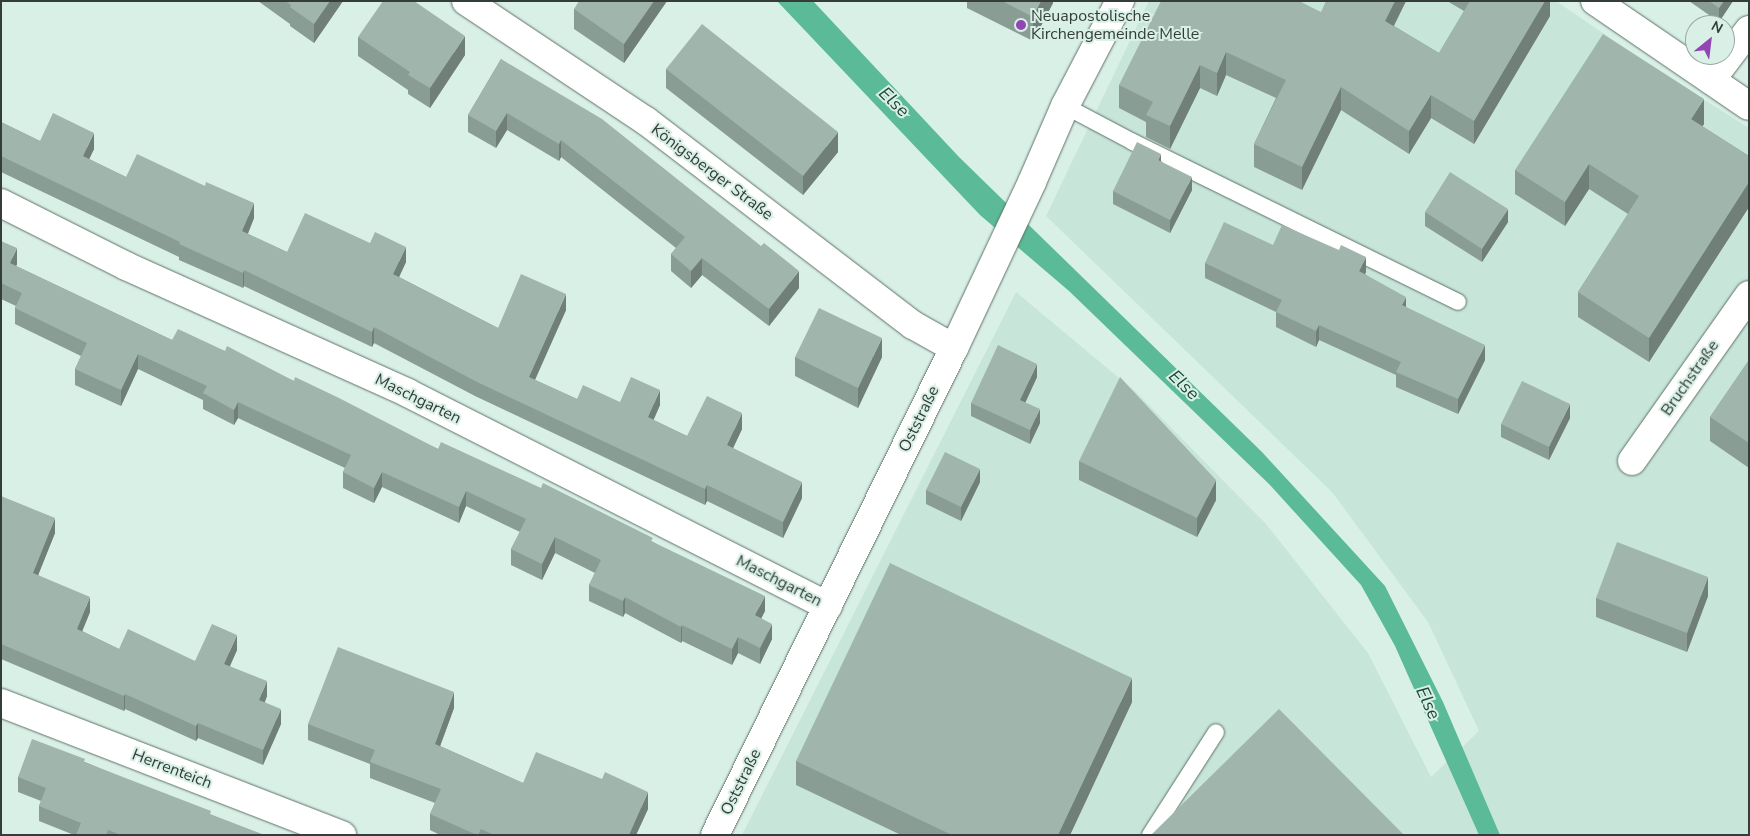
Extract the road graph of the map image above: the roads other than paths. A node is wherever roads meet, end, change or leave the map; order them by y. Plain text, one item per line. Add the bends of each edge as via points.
1 (466, 1) edge
2 (1120, 1) edge
3 (1595, 1) edge
4 (1749, 30) edge
5 (1711, 80) junction
6 (1065, 106) junction
7 (1749, 106) edge
8 (1, 203) edge
9 (1749, 295) edge
10 (1458, 302) dead end
11 (954, 348) junction
12 (1632, 461) dead end
13 (828, 606) junction
14 (1, 703) edge
15 (1216, 732) dead end
16 (342, 835) edge
17 (715, 835) edge
18 (1150, 835) edge

1 - 11 street, Königsberger Straße via 646,121 913,325
2 - 6 street, Oststraße
3 - 5 street
4 - 5 street
5 - 7 street
6 - 10 lane
6 - 11 street, Oststraße
8 - 13 street, Maschgarten via 126,266 408,393
9 - 12 street, Bruchstraße
11 - 13 street, Oststraße
13 - 17 street, Oststraße
14 - 16 street, Herrenteich
15 - 18 lane

